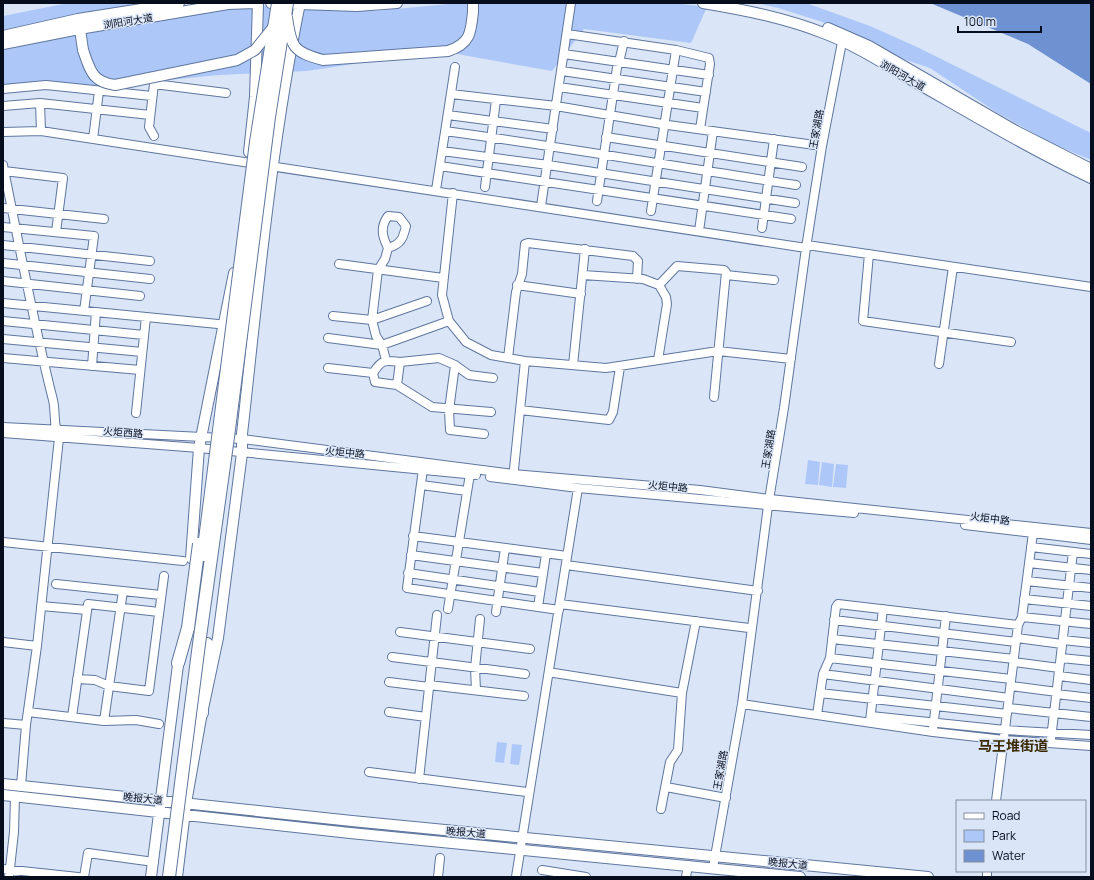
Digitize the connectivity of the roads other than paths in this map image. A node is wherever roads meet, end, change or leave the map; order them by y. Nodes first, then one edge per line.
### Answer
1 (179, 3) edge
2 (254, 3) edge
3 (258, 3) edge
4 (271, 3) edge
5 (278, 3) edge
6 (300, 3) edge
7 (397, 3) edge
8 (571, 3) edge
9 (703, 3) edge
10 (738, 3) edge
11 (286, 8) edge
12 (473, 8) edge
13 (80, 24) junction
14 (275, 25) junction
15 (567, 34) junction
16 (3, 36) edge
17 (843, 38) junction
18 (624, 41) junction
19 (3, 44) edge
20 (676, 50) junction
21 (564, 54) junction
22 (618, 61) junction
23 (455, 67) dead end
24 (673, 69) junction
25 (562, 71) junction
26 (709, 75) junction
27 (615, 78) junction
28 (670, 86) junction
29 (559, 87) junction
30 (3, 89) edge
31 (99, 91) junction
32 (706, 92) junction
33 (226, 93) dead end
34 (451, 94) junction
35 (612, 95) junction
36 (152, 96) junction
37 (496, 100) junction
38 (40, 103) junction
39 (667, 103) junction
40 (3, 106) edge
41 (556, 106) junction
42 (704, 108) junction
43 (97, 109) junction
44 (609, 114) junction
45 (150, 115) junction
46 (448, 115) junction
47 (493, 121) junction
48 (664, 124) junction
49 (553, 129) junction
50 (700, 129) junction
51 (41, 131) junction
52 (445, 131) junction
53 (713, 131) junction
54 (3, 132) edge
55 (154, 136) dead end
56 (490, 137) junction
57 (606, 137) junction
58 (93, 139) junction
59 (774, 139) junction
60 (550, 146) junction
61 (660, 146) junction
62 (822, 146) junction
63 (442, 151) junction
64 (710, 154) junction
65 (603, 155) junction
66 (488, 157) junction
67 (248, 161) junction
68 (771, 162) junction
69 (658, 164) junction
70 (273, 165) junction
71 (548, 165) junction
72 (440, 166) junction
73 (802, 167) dead end
74 (4, 168) edge
75 (1091, 168) edge
76 (707, 172) junction
77 (486, 173) junction
78 (601, 174) junction
79 (1091, 178) edge
80 (769, 181) junction
81 (545, 182) junction
82 (655, 182) junction
83 (796, 185) dead end
84 (485, 187) dead end
85 (436, 190) junction
86 (598, 190) junction
87 (705, 190) junction
88 (453, 193) junction
89 (653, 199) junction
90 (766, 199) junction
91 (597, 201) dead end
92 (795, 203) dead end
93 (542, 206) junction
94 (702, 207) junction
95 (7, 208) edge
96 (651, 211) dead end
97 (58, 213) junction
98 (764, 215) junction
99 (104, 219) dead end
100 (791, 219) dead end
101 (3, 226) edge
102 (16, 228) junction
103 (762, 228) dead end
104 (699, 231) junction
105 (56, 232) junction
106 (3, 245) edge
107 (806, 246) junction
108 (20, 247) junction
109 (388, 248) dead end
110 (585, 249) junction
111 (91, 254) junction
112 (869, 254) junction
113 (150, 261) dead end
114 (3, 263) edge
115 (339, 264) dead end
116 (23, 265) junction
117 (954, 266) junction
118 (378, 270) junction
119 (89, 272) junction
120 (583, 275) junction
121 (726, 275) junction
122 (443, 278) junction
123 (150, 279) dead end
124 (637, 279) junction
125 (774, 280) dead end
126 (3, 281) edge
127 (27, 283) junction
128 (660, 285) junction
129 (517, 286) junction
130 (1091, 287) edge
131 (86, 289) junction
132 (581, 294) junction
133 (140, 296) dead end
134 (427, 302) dead end
135 (3, 303) edge
136 (31, 306) junction
137 (84, 311) junction
138 (96, 312) junction
139 (333, 316) dead end
140 (146, 317) junction
141 (372, 320) junction
142 (449, 321) junction
143 (3, 322) edge
144 (218, 324) dead end
145 (35, 325) junction
146 (95, 330) junction
147 (944, 332) junction
148 (144, 335) junction
149 (328, 338) dead end
150 (3, 339) edge
151 (1011, 342) dead end
152 (39, 343) junction
153 (382, 345) junction
154 (93, 348) junction
155 (718, 351) junction
156 (142, 352) junction
157 (3, 358) edge
158 (508, 358) junction
159 (790, 359) junction
160 (386, 360) junction
161 (658, 360) junction
162 (43, 361) junction
163 (525, 361) junction
164 (400, 362) junction
165 (939, 364) dead end
166 (455, 365) junction
167 (573, 365) junction
168 (92, 366) junction
169 (620, 367) junction
170 (328, 368) dead end
171 (140, 370) junction
172 (373, 372) junction
173 (493, 378) dead end
174 (397, 384) junction
175 (714, 397) dead end
176 (449, 410) junction
177 (520, 410) junction
178 (491, 412) dead end
179 (136, 413) dead end
180 (3, 427) edge
181 (3, 433) edge
182 (57, 434) junction
183 (484, 434) dead end
184 (223, 438) junction
185 (242, 439) junction
186 (200, 443) junction
187 (242, 453) junction
188 (423, 469) junction
189 (470, 474) junction
190 (513, 477) junction
191 (421, 485) junction
192 (578, 488) junction
193 (467, 491) junction
194 (769, 502) junction
195 (1033, 533) junction
196 (1091, 533) edge
197 (414, 536) junction
198 (1091, 540) edge
199 (3, 542) edge
200 (458, 542) junction
201 (48, 547) junction
202 (1031, 547) junction
203 (505, 548) junction
204 (1073, 552) junction
205 (546, 554) junction
206 (1091, 554) edge
207 (411, 555) junction
208 (455, 561) junction
209 (566, 561) junction
210 (183, 562) dead end
211 (1029, 563) junction
212 (502, 568) junction
213 (1071, 568) junction
214 (1091, 570) edge
215 (408, 573) junction
216 (543, 573) junction
217 (164, 576) dead end
218 (452, 579) junction
219 (1027, 581) junction
220 (56, 584) dead end
221 (500, 586) junction
222 (1069, 586) junction
223 (1091, 588) edge
224 (122, 591) junction
225 (758, 591) junction
226 (540, 592) junction
227 (161, 595) junction
228 (450, 595) junction
229 (1024, 599) junction
230 (497, 602) junction
231 (1067, 604) junction
232 (41, 606) junction
233 (1091, 606) edge
234 (538, 607) junction
235 (559, 607) junction
236 (120, 608) junction
237 (883, 608) junction
238 (448, 609) dead end
239 (87, 610) junction
240 (159, 612) junction
241 (496, 612) dead end
242 (437, 615) dead end
243 (946, 616) junction
244 (1022, 617) junction
245 (480, 620) dead end
246 (834, 620) junction
247 (696, 621) junction
248 (1065, 621) junction
249 (1091, 624) edge
250 (1018, 625) junction
251 (881, 626) junction
252 (749, 628) dead end
253 (400, 632) dead end
254 (944, 634) junction
255 (435, 637) junction
256 (832, 639) junction
257 (1016, 640) junction
258 (3, 642) edge
259 (478, 642) junction
260 (1062, 642) junction
261 (1091, 643) edge
262 (879, 644) junction
263 (37, 646) junction
264 (530, 649) dead end
265 (942, 652) junction
266 (392, 657) dead end
267 (830, 658) junction
268 (1061, 658) junction
269 (1014, 661) junction
270 (1091, 661) edge
271 (432, 662) junction
272 (178, 663) junction
273 (877, 664) junction
274 (475, 668) junction
275 (940, 671) junction
276 (1059, 672) junction
277 (554, 673) dead end
278 (525, 674) dead end
279 (823, 674) junction
280 (77, 680) junction
281 (1091, 680) edge
282 (875, 681) junction
283 (390, 682) dead end
284 (1011, 683) junction
285 (109, 686) junction
286 (429, 686) junction
287 (938, 689) junction
288 (476, 690) junction
289 (820, 693) junction
290 (1057, 693) junction
291 (682, 694) junction
292 (524, 696) dead end
293 (1009, 698) junction
294 (1091, 698) edge
295 (873, 699) junction
296 (742, 704) junction
297 (936, 707) junction
298 (1007, 711) junction
299 (28, 712) junction
300 (389, 712) dead end
301 (202, 713) junction
302 (1054, 713) junction
303 (817, 715) junction
304 (72, 717) junction
305 (426, 717) junction
306 (1091, 717) edge
307 (871, 720) junction
308 (104, 721) junction
309 (3, 723) edge
310 (158, 724) dead end
311 (26, 725) junction
312 (933, 728) junction
313 (1005, 730) junction
314 (1052, 734) junction
315 (1091, 736) edge
316 (1004, 740) junction
317 (1051, 744) junction
318 (1091, 746) edge
319 (369, 772) dead end
320 (419, 779) junction
321 (3, 784) edge
322 (21, 786) junction
323 (666, 787) junction
324 (527, 792) dead end
325 (3, 795) edge
326 (15, 796) junction
327 (726, 798) junction
328 (162, 800) junction
329 (996, 800) edge
330 (186, 803) junction
331 (661, 810) dead end
332 (160, 811) junction
333 (184, 814) junction
334 (521, 837) junction
335 (520, 849) junction
336 (715, 856) junction
337 (440, 858) dead end
338 (154, 862) junction
339 (688, 865) junction
340 (713, 868) junction
341 (542, 870) dead end
342 (7, 872) edge
343 (78, 877) edge
344 (84, 877) edge
345 (151, 877) edge
346 (162, 877) edge
347 (169, 877) edge
348 (177, 877) edge
349 (438, 877) edge
350 (516, 877) edge
351 (586, 877) edge
352 (686, 877) edge
353 (800, 877) edge
354 (928, 877) edge

1 - 13 main road, 浏阳河大道
2 - 13 main road, 浏阳河大道
3 - 67 main road
4 - 6 main road
5 - 14 highway, bridge
6 - 7 main road
6 - 70 main road
8 - 15 street
9 - 17 main road, 浏阳河大道
10 - 17 main road, 浏阳河大道
11 - 12 main road, bridge
11 - 184 highway, bridge
13 - 14 main road, bridge
13 - 16 main road, 浏阳河大道
13 - 19 main road, 浏阳河大道
14 - 184 highway, bridge
15 - 18 street
15 - 21 street
17 - 62 street, 王家湖路
17 - 75 main road, 浏阳河大道
17 - 79 main road, 浏阳河大道
18 - 20 street
18 - 22 street
20 - 24 street
20 - 26 street
21 - 22 street
21 - 25 street
22 - 24 street
22 - 27 street
23 - 34 street
24 - 26 street
24 - 28 street
25 - 27 street
25 - 29 street
26 - 32 street
27 - 28 street
27 - 35 street
28 - 32 street
28 - 39 street
29 - 35 street
29 - 41 street
30 - 31 street
31 - 36 street
31 - 43 street
32 - 42 street
33 - 36 street
34 - 37 street
34 - 46 street
35 - 39 street
35 - 44 street
36 - 45 street
37 - 41 street
37 - 47 street
38 - 40 street
38 - 43 street
38 - 51 street
39 - 42 street
39 - 48 street
41 - 44 street
41 - 49 street
42 - 50 street
43 - 45 street
43 - 58 street
44 - 48 street
44 - 57 street
45 - 55 street
46 - 47 street
46 - 52 street
47 - 49 street
47 - 56 street
48 - 50 street
48 - 61 street
49 - 60 street
50 - 53 street
51 - 54 street
51 - 58 street
52 - 56 street
52 - 63 street
53 - 59 street
53 - 64 street
56 - 60 street
56 - 66 street
57 - 61 street
57 - 65 street
58 - 67 street
59 - 62 street
59 - 68 street
60 - 65 street
60 - 71 street
61 - 64 street
61 - 69 street
62 - 107 street, 王家湖路
63 - 66 street
63 - 72 street
64 - 68 street
64 - 76 street
65 - 69 street
65 - 78 street
66 - 71 street
66 - 77 street
67 - 70 street
67 - 186 main road
68 - 73 street
68 - 80 street
69 - 76 street
69 - 82 street
70 - 85 street
70 - 185 main road
71 - 78 street
71 - 81 street
72 - 77 street
72 - 85 street
74 - 95 street
74 - 97 street
76 - 80 street
76 - 87 street
77 - 81 street
77 - 84 street
78 - 82 street
78 - 86 street
80 - 83 street
80 - 90 street
81 - 86 street
81 - 93 street
82 - 87 street
82 - 89 street
85 - 88 street
86 - 89 street
86 - 91 street
87 - 90 street
87 - 94 street
88 - 93 street
88 - 122 street
89 - 94 street
89 - 96 street
90 - 92 street
90 - 98 street
93 - 104 street
94 - 98 street
94 - 104 street
95 - 97 street
95 - 102 street
97 - 99 street
97 - 105 street
98 - 100 street
98 - 103 street
101 - 102 street
102 - 105 street
102 - 108 street
104 - 107 street
105 - 111 street
106 - 108 street
107 - 112 street
107 - 159 street, 王家湖路
108 - 111 street
108 - 116 street
109 - 118 street
110 - 120 street
110 - 124 street
110 - 129 street
111 - 113 street
111 - 119 street
112 - 117 street
112 - 147 street
114 - 116 street
115 - 118 street
116 - 119 street
116 - 127 street
117 - 130 street
117 - 147 street
118 - 122 street
118 - 141 street
119 - 123 street
119 - 131 street
120 - 124 street
120 - 132 street
121 - 125 street
121 - 128 street
121 - 155 street
122 - 142 street
124 - 128 street
126 - 127 street
127 - 131 street
127 - 136 street
128 - 161 street
129 - 132 street
129 - 158 street
131 - 133 street
131 - 137 street
132 - 167 street
134 - 141 street
135 - 136 street
136 - 137 street
136 - 145 street
137 - 138 street
138 - 140 street
138 - 146 street
139 - 141 street
140 - 144 street
140 - 148 street
141 - 153 street
142 - 153 street
142 - 158 street
143 - 145 street
145 - 146 street
145 - 152 street
146 - 148 street
146 - 154 street
147 - 151 street
147 - 165 street
148 - 156 street
149 - 153 street
150 - 152 street
152 - 154 street
152 - 162 street
153 - 160 street
154 - 156 street
154 - 168 street
155 - 159 street
155 - 161 street
155 - 175 street
156 - 171 street
157 - 162 street
158 - 163 street
159 - 194 street, 王家湖路
160 - 164 street
160 - 172 street
161 - 169 street
162 - 168 street
162 - 182 street
163 - 167 street
163 - 177 street
164 - 166 street
164 - 174 street
166 - 173 street
166 - 176 street
167 - 169 street
168 - 171 street
169 - 177 street
170 - 172 street
171 - 179 street
172 - 174 street
174 - 176 street
176 - 178 street
176 - 183 street
177 - 190 street
180 - 182 street, 火炬西路
181 - 182 street, 火炬西路
182 - 186 street, 火炬西路
182 - 201 street
184 - 272 highway, bridge
184 - 301 highway, bridge
184 - 346 highway, bridge
184 - 347 highway, bridge
185 - 186 street, 火炬西路
185 - 187 main road
185 - 190 street, 火炬西路
186 - 187 street, 火炬西路
186 - 272 main road
187 - 188 street, 火炬中路
187 - 301 main road
188 - 189 street, 火炬中路
188 - 191 street
189 - 190 street, 火炬中路
189 - 193 street
190 - 192 street, 火炬中路
190 - 194 street
191 - 193 street
191 - 197 street
192 - 194 street, 火炬中路
192 - 209 street
193 - 200 street
194 - 195 street, 火炬中路
194 - 196 street
194 - 225 street, 王家湖路
195 - 198 street, 火炬中路
195 - 202 street
197 - 200 street
197 - 207 street
199 - 201 street
200 - 203 street
200 - 208 street
201 - 210 street
201 - 232 street
202 - 204 street
202 - 211 street
203 - 205 street
203 - 212 street
204 - 206 street
204 - 213 street
205 - 209 street
205 - 216 street
207 - 208 street
207 - 215 street
208 - 212 street
208 - 218 street
209 - 225 street
209 - 235 street
211 - 213 street
211 - 219 street
212 - 216 street
212 - 221 street
213 - 214 street
213 - 222 street
215 - 218 street
215 - 228 street
216 - 226 street
217 - 227 street
218 - 221 street
218 - 228 street
219 - 222 street
219 - 229 street
220 - 224 street
221 - 226 street
221 - 230 street
222 - 223 street
222 - 231 street
224 - 227 street
224 - 236 street
225 - 296 street, 王家湖路
226 - 234 street
227 - 240 street
228 - 230 street
228 - 238 street
229 - 231 street
229 - 244 street
230 - 234 street
230 - 241 street
231 - 233 street
231 - 248 street
232 - 239 street
232 - 263 street
234 - 235 street
235 - 247 street
235 - 334 street
236 - 239 street
236 - 240 street
236 - 285 street
237 - 243 street
237 - 246 street
237 - 251 street
239 - 280 street
240 - 285 street
242 - 255 street
243 - 250 street
243 - 254 street
244 - 248 street
244 - 250 street
245 - 259 street
246 - 251 street
246 - 256 street
247 - 252 street
247 - 291 street
248 - 249 street
248 - 260 street
250 - 257 street
251 - 254 street
251 - 262 street
253 - 255 street
254 - 257 street
254 - 265 street
255 - 259 street
255 - 271 street
256 - 262 street
256 - 267 street
257 - 260 street
257 - 269 street
258 - 263 street
259 - 264 street
259 - 274 street
260 - 261 street
260 - 268 street
262 - 265 street
262 - 273 street
263 - 299 street
265 - 269 street
265 - 275 street
266 - 271 street
267 - 273 street
267 - 279 street
268 - 270 street
268 - 276 street
269 - 276 street
269 - 284 street
271 - 274 street
271 - 286 street
272 - 328 main road
273 - 275 street
273 - 282 street
274 - 278 street
274 - 288 street
275 - 284 street
275 - 287 street
276 - 281 street
276 - 290 street
277 - 291 street
279 - 282 street
279 - 289 street
280 - 285 street
280 - 304 street
282 - 287 street
282 - 295 street
283 - 286 street
284 - 290 street
284 - 293 street
285 - 308 street
286 - 288 street
286 - 305 street
287 - 293 street
287 - 297 street
288 - 292 street
289 - 295 street
289 - 303 street
290 - 294 street
290 - 302 street
291 - 323 street
293 - 298 street
295 - 297 street
295 - 307 street
296 - 303 street
296 - 327 street, 王家湖路
297 - 298 street
297 - 312 street
298 - 302 street
298 - 313 street
299 - 304 street
299 - 311 street
300 - 305 street
301 - 330 main road
302 - 306 street
302 - 314 street
303 - 307 street
304 - 308 street
305 - 320 street
307 - 312 street
308 - 310 street
309 - 311 street
311 - 322 street
312 - 313 street
312 - 316 street
313 - 314 street
313 - 316 street
314 - 315 street
314 - 317 street
316 - 317 street
316 - 329 street
317 - 318 street
319 - 320 street
320 - 324 street
321 - 322 main road, 晚报大道
322 - 328 main road, 晚报大道
323 - 327 street
323 - 331 street
325 - 326 main road, 晚报大道
326 - 332 main road, 晚报大道
326 - 342 street
327 - 336 street, 王家湖路
328 - 330 main road, 晚报大道
328 - 332 main road
330 - 333 main road
330 - 334 main road, 晚报大道
332 - 333 main road, 晚报大道
332 - 338 main road
333 - 335 main road, 晚报大道
333 - 348 main road
334 - 335 street
334 - 336 main road, 晚报大道
335 - 339 main road, 晚报大道
335 - 350 street
336 - 340 street, 王家湖路
336 - 354 main road, 晚报大道
337 - 349 street
338 - 344 street
338 - 345 main road
339 - 340 main road, 晚报大道
339 - 352 street
340 - 353 main road, 晚报大道
341 - 351 street
342 - 343 street

